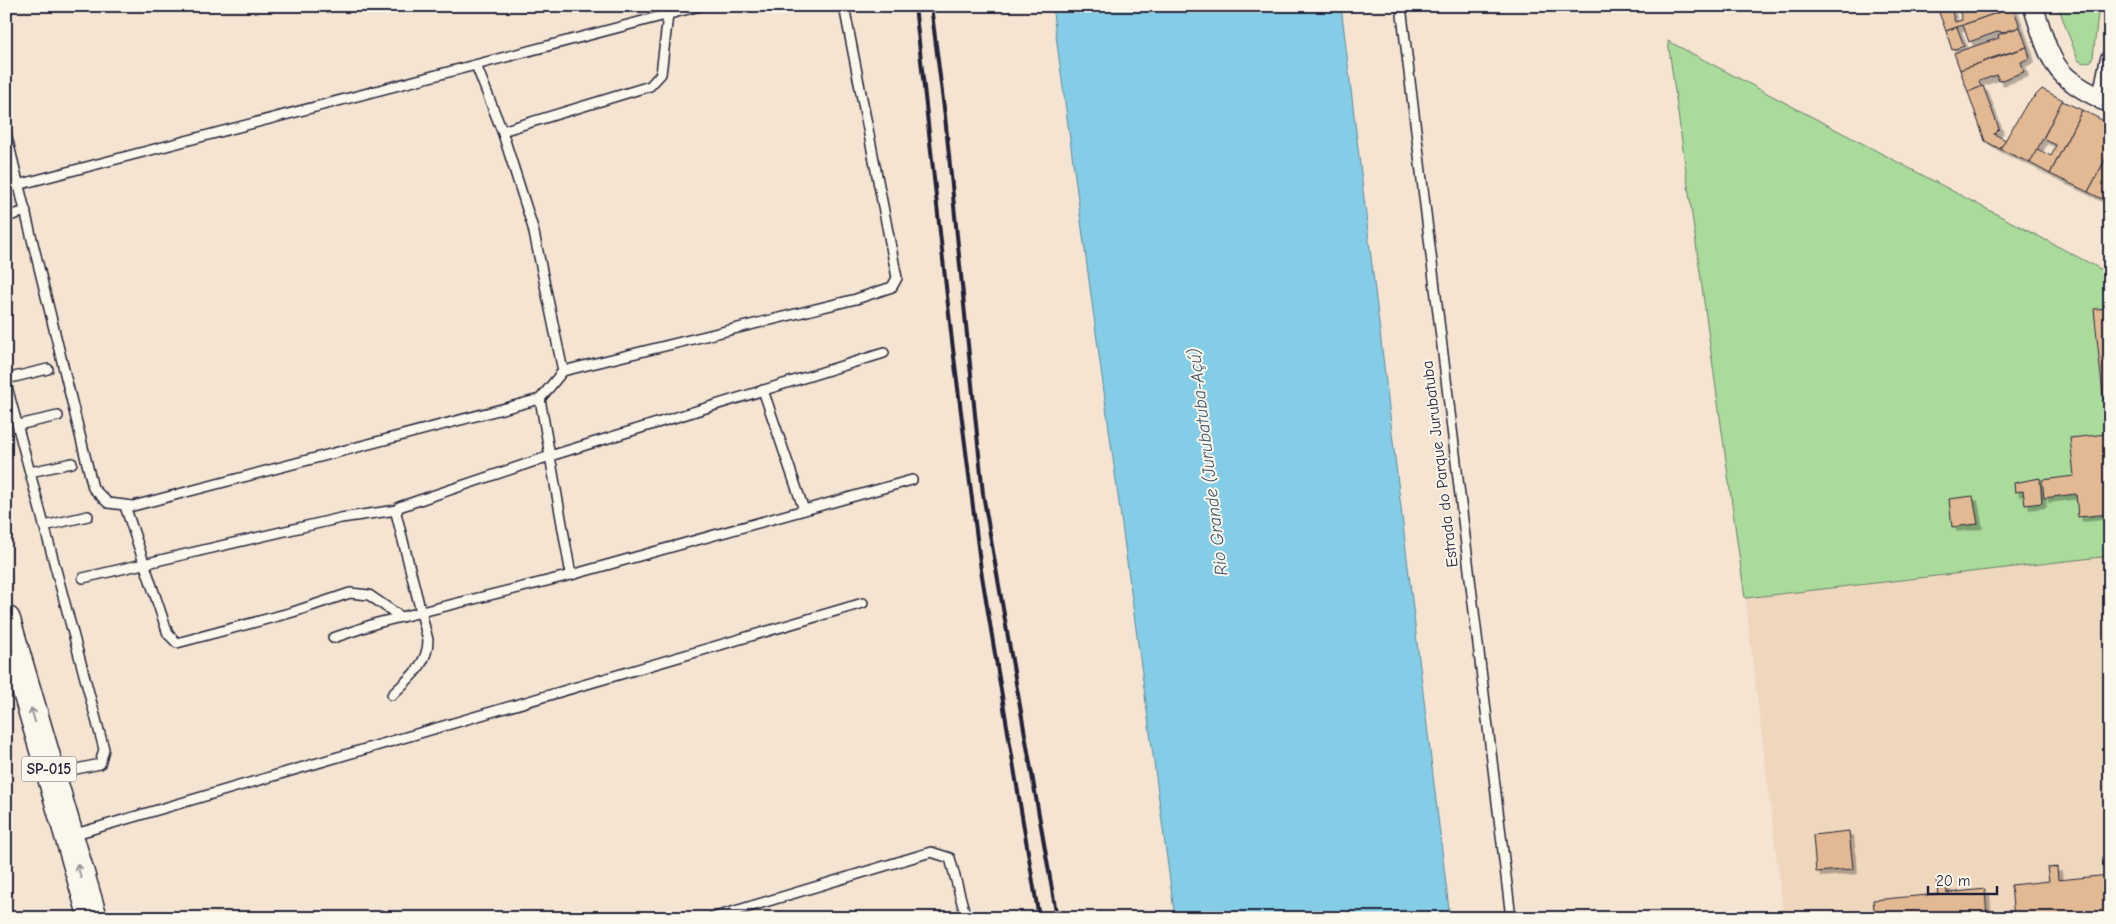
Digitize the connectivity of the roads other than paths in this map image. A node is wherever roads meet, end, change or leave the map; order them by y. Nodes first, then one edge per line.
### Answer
1 (700, 6) edge
2 (844, 6) edge
3 (1401, 6) edge
4 (2034, 6) edge
5 (668, 15) junction
6 (2110, 60) edge
7 (476, 65) junction
8 (2106, 102) edge
9 (502, 131) junction
10 (6, 133) edge
11 (19, 185) junction
12 (6, 188) edge
13 (26, 211) junction
14 (6, 217) edge
15 (884, 353) dead end
16 (48, 369) dead end
17 (563, 371) junction
18 (6, 381) edge
19 (763, 390) junction
20 (540, 398) junction
21 (58, 416) dead end
22 (18, 425) junction
23 (550, 456) junction
24 (72, 463) dead end
25 (30, 472) junction
26 (912, 480) dead end
27 (125, 506) junction
28 (397, 510) junction
29 (804, 510) junction
30 (88, 516) dead end
31 (44, 526) junction
32 (144, 562) junction
33 (571, 575) junction
34 (83, 578) dead end
35 (863, 603) dead end
36 (422, 612) junction
37 (401, 617) junction
38 (6, 620) edge
39 (333, 638) dead end
40 (13, 659) edge
41 (392, 695) dead end
42 (51, 775) junction
43 (69, 836) junction
44 (93, 918) edge
45 (712, 918) edge
46 (966, 918) edge
47 (1511, 918) edge

1 - 5 lane
2 - 17 lane
3 - 47 lane, Estrada do Parque Jurubatuba
4 - 8 street
5 - 7 lane
5 - 9 lane
6 - 8 street
7 - 9 lane
7 - 11 lane
9 - 17 lane
10 - 11 lane
11 - 12 lane
11 - 13 lane
13 - 14 lane
13 - 27 lane
15 - 19 lane
16 - 18 lane
17 - 20 lane
18 - 22 lane
19 - 23 lane
19 - 29 lane
20 - 23 lane
20 - 27 lane
21 - 22 lane
22 - 25 lane
23 - 28 lane
23 - 33 lane
24 - 25 lane
25 - 31 lane
26 - 29 lane
27 - 32 lane
28 - 32 lane
28 - 36 lane
29 - 33 lane
30 - 31 lane
31 - 42 lane
32 - 34 lane
32 - 37 lane
33 - 36 lane
35 - 43 lane
36 - 37 lane
36 - 41 lane
37 - 39 lane
38 - 40 highway, SP-015
42 -> 40 highway, SP-015
42 - 43 highway, SP-015
44 -> 43 highway, SP-015
45 - 46 lane

